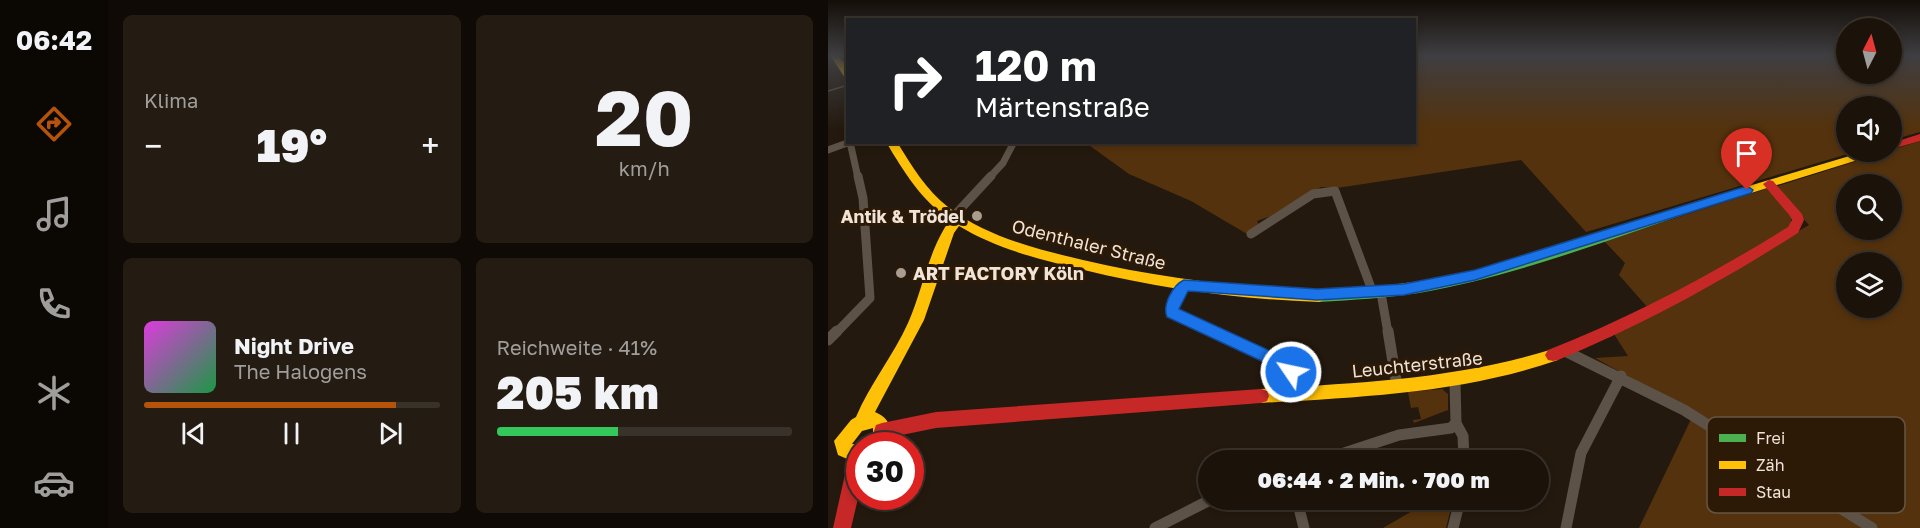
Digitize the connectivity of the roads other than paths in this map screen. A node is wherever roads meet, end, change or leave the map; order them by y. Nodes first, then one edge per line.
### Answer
1 (1920, 137) edge
2 (846, 143) edge
3 (1902, 143) edge
4 (850, 144) edge
5 (892, 144) edge
6 (1013, 144) edge
7 (828, 150) edge
8 (1840, 162) edge
9 (1769, 184) junction
10 (955, 218) junction
11 (1251, 234) dead end
12 (1184, 286) junction
13 (1377, 293) junction
14 (828, 340) edge
15 (1563, 350) junction
16 (1621, 376) junction
17 (1455, 381) junction
18 (1397, 386) junction
19 (1292, 394) junction
20 (863, 422) junction
21 (1456, 423) junction
22 (1707, 424) edge
23 (882, 431) joint
24 (843, 441) junction
25 (828, 445) edge
26 (1354, 450) edge
27 (1464, 450) edge
28 (846, 451) edge
29 (1198, 506) edge
30 (846, 510) edge
31 (1300, 510) edge
32 (1458, 510) edge
33 (1849, 513) edge
34 (842, 528) edge
35 (1155, 528) edge
36 (1304, 528) edge
37 (1453, 528) edge
38 (1566, 528) edge
39 (1872, 528) edge

1 - 3 main road
2 - 7 street
4 - 14 street
5 - 10 main road, Odenthaler Straße
6 - 10 street
8 - 9 main road, Odenthaler Straße
9 - 13 main road, Odenthaler Straße
9 - 15 main road, Leuchterstraße
10 - 12 main road, Odenthaler Straße
10 - 20 main road
11 - 13 street
12 - 13 main road, Odenthaler Straße
12 - 19 street
13 - 18 street
15 - 16 street
15 - 17 main road, Leuchterstraße
16 - 22 street
16 - 38 street
17 - 18 main road, Leuchterstraße
17 - 21 street
18 - 19 main road, Leuchterstraße
19 - 23 main road, Leuchterstraße
20 - 23 main road
20 - 24 main road
21 - 26 street
21 - 27 street
24 - 25 main road
24 - 28 main road
29 - 35 street
30 - 34 main road
31 - 36 street
32 - 37 street
33 - 39 street

